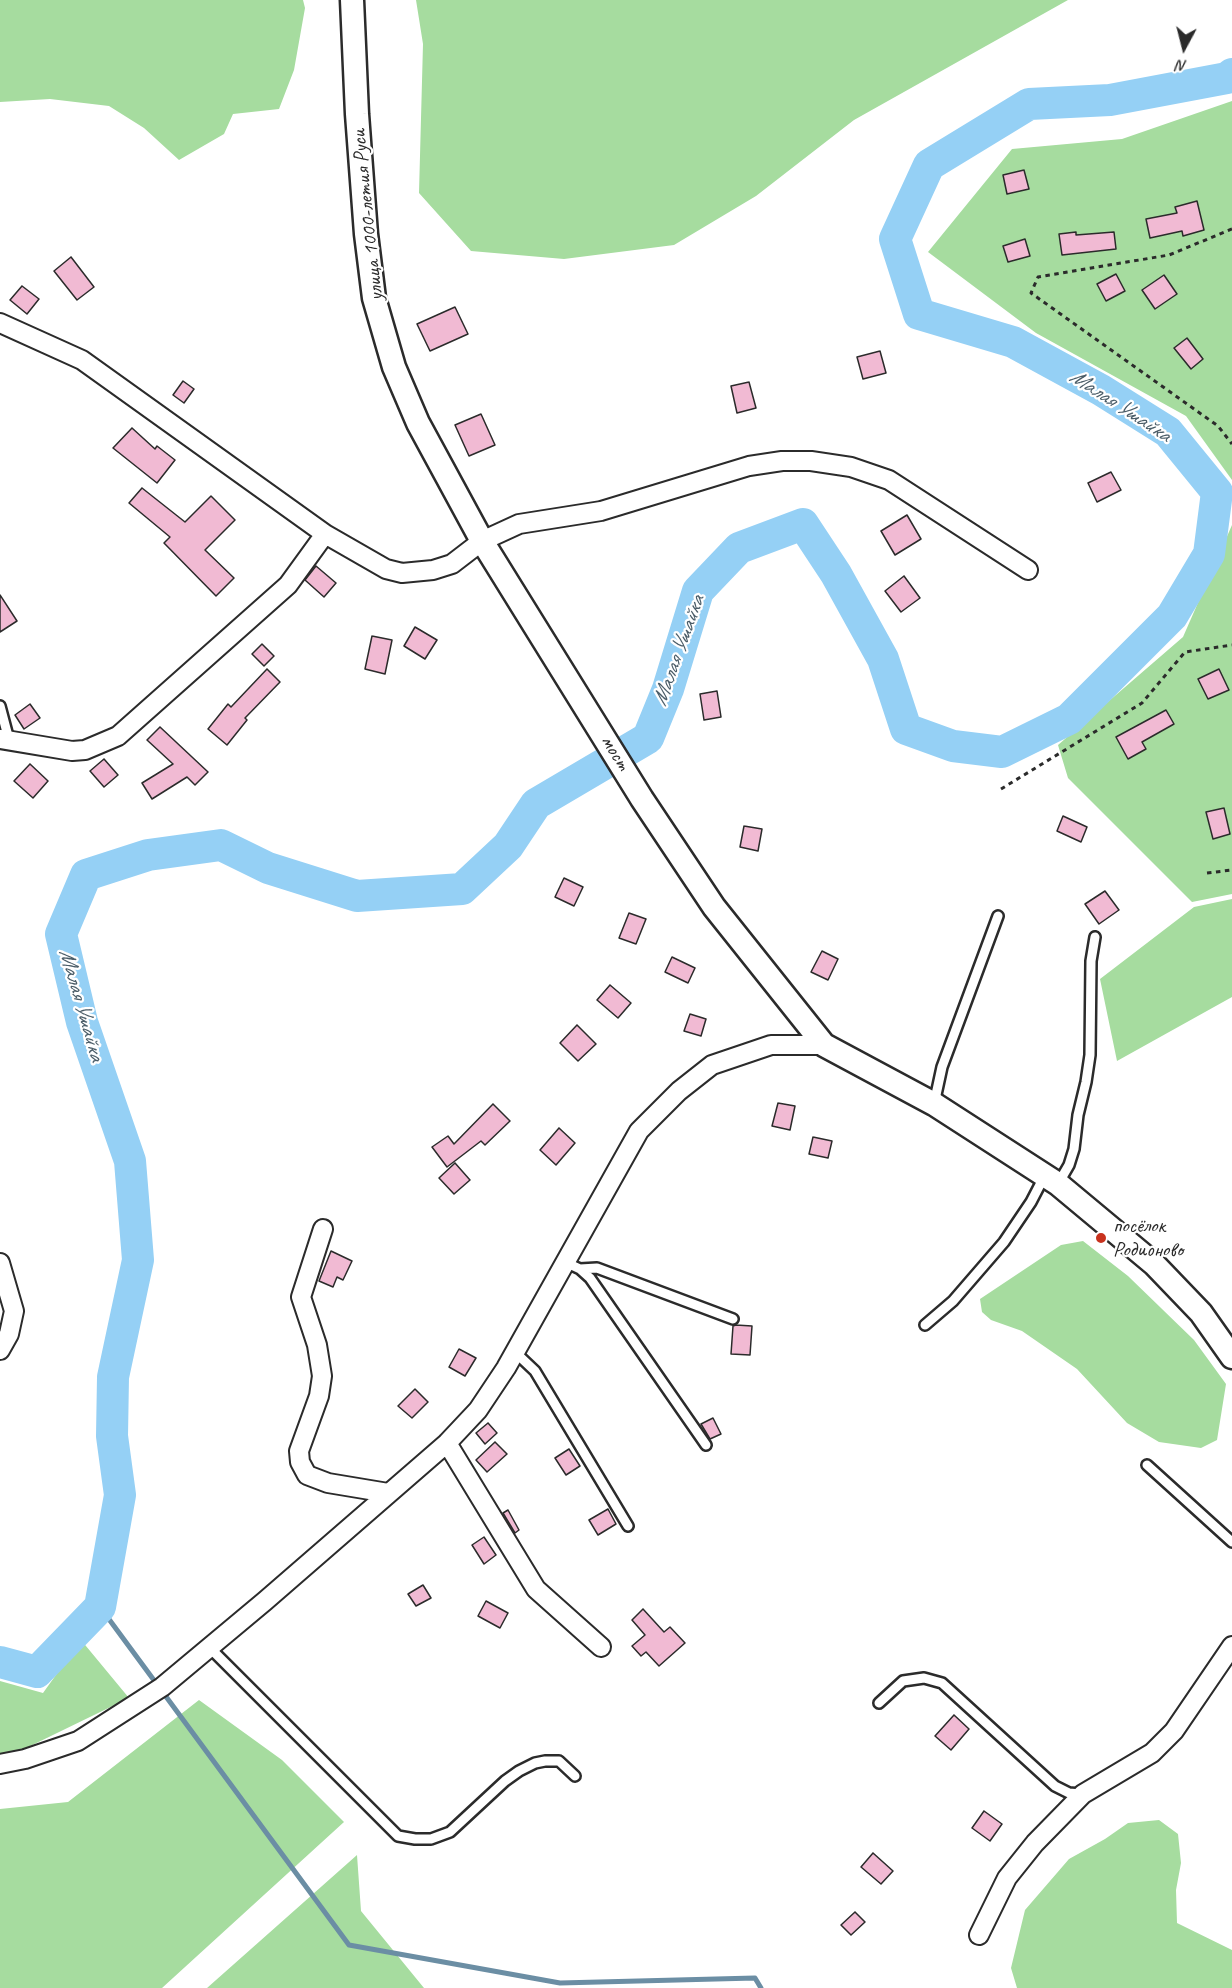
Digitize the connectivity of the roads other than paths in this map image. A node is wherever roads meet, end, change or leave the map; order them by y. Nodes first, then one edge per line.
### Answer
1 (352, 0) edge
2 (0, 323) edge
3 (325, 534) junction
4 (482, 541) junction
5 (1028, 570) dead end
6 (0, 706) edge
7 (5, 739) edge
8 (998, 916) dead end
9 (1095, 937) dead end
10 (824, 1045) junction
11 (934, 1104) junction
12 (1051, 1180) junction
13 (323, 1228) dead end
14 (0, 1263) edge
15 (573, 1266) junction
16 (733, 1318) dead end
17 (925, 1325) dead end
18 (0, 1350) edge
19 (1231, 1351) edge
20 (516, 1353) junction
21 (447, 1443) junction
22 (706, 1446) dead end
23 (1147, 1465) dead end
24 (388, 1493) junction
25 (628, 1526) dead end
26 (1232, 1542) edge
27 (1232, 1646) edge
28 (601, 1647) dead end
29 (210, 1648) junction
30 (879, 1703) dead end
31 (0, 1764) edge
32 (575, 1776) dead end
33 (1083, 1794) junction
34 (979, 1935) dead end

1 - 4 street, улица 1000-летия Руси
2 - 3 street
3 - 4 street
3 - 7 street
4 - 5 street
4 - 10 street, мост
6 - 7 lane
8 - 11 lane
9 - 12 lane
10 - 11 street
10 - 15 street
11 - 12 street
12 - 17 lane
12 - 19 street
13 - 24 street
14 - 18 street
15 - 16 lane
15 - 20 street
15 - 22 lane
20 - 21 street
20 - 25 lane
21 - 24 street
21 - 28 street
23 - 26 lane
24 - 29 street
27 - 33 street
29 - 31 street
29 - 32 lane
30 - 33 lane
33 - 34 street

